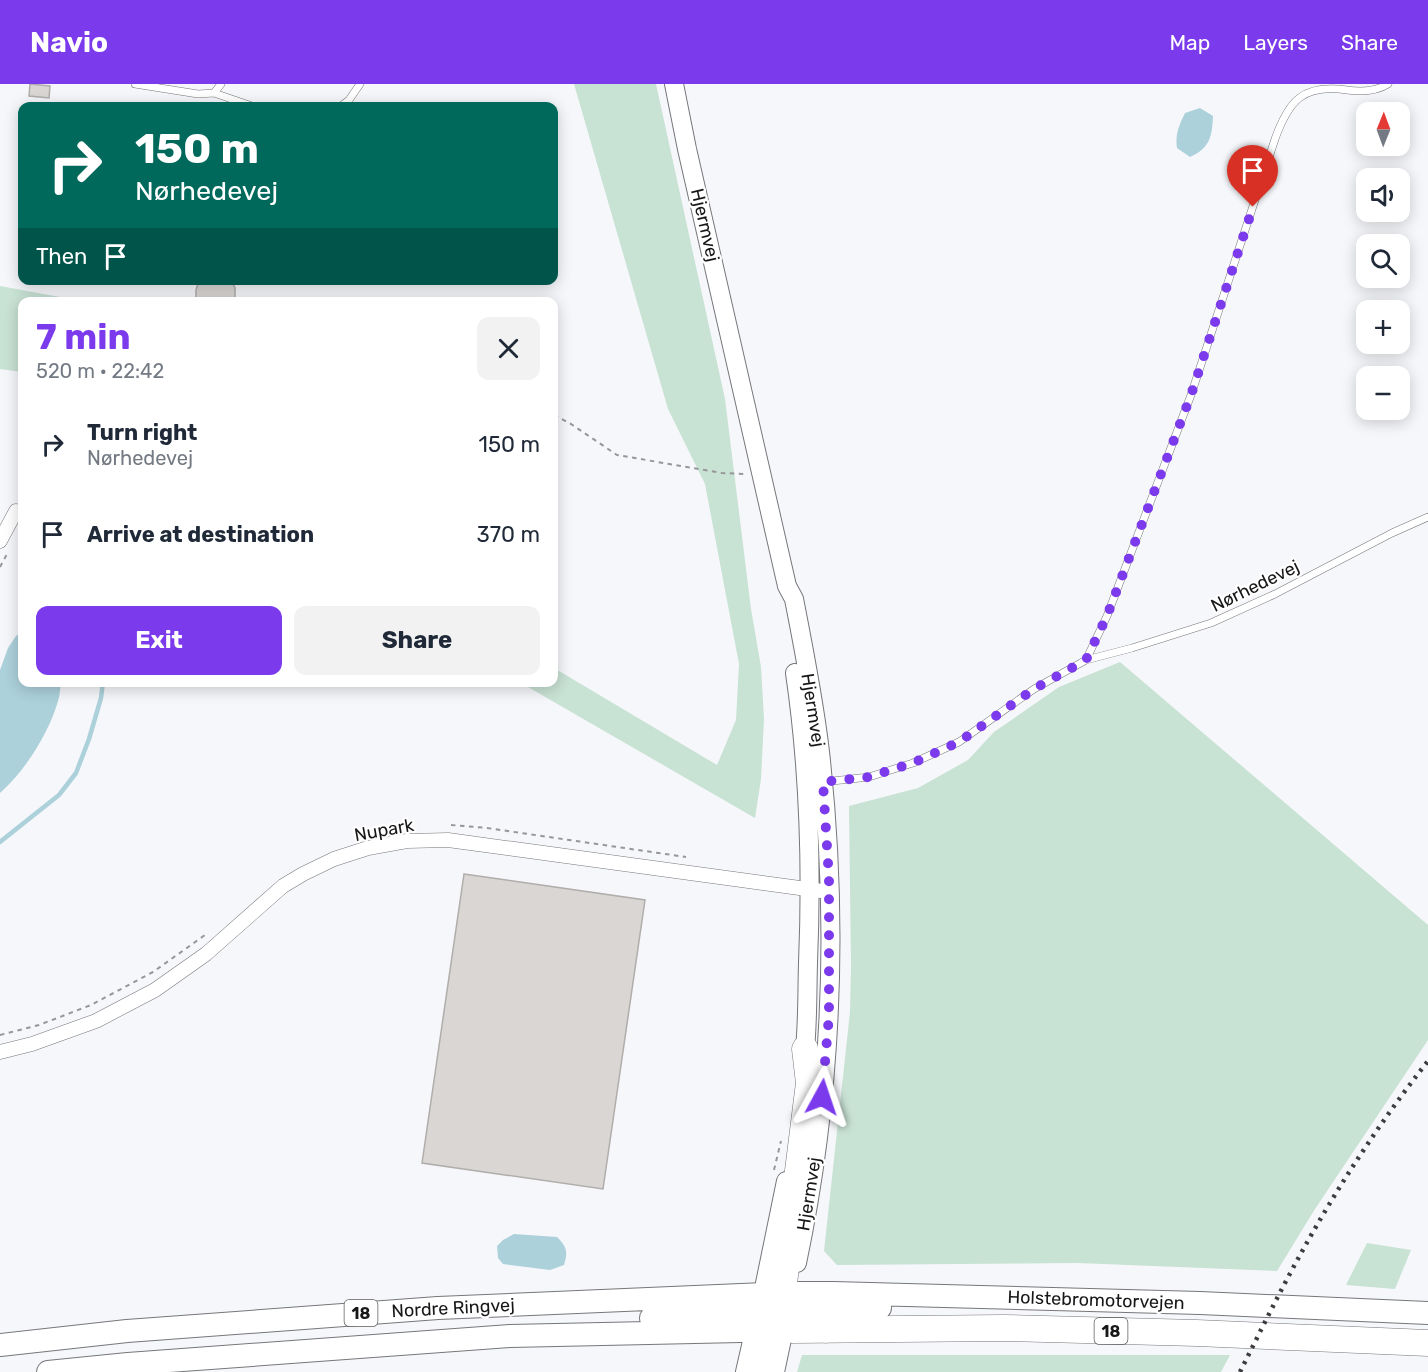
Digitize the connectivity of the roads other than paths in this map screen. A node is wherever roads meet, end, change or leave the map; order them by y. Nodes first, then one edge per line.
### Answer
1 (135, 84) edge
2 (221, 84) edge
3 (360, 84) edge
4 (674, 84) edge
5 (1388, 84) edge
6 (214, 93) junction
7 (240, 102) edge
8 (346, 102) edge
9 (16, 511) dead end
10 (1428, 517) edge
11 (0, 541) edge
12 (1086, 660) junction
13 (815, 782) junction
14 (810, 889) junction
15 (829, 892) junction
16 (805, 1049) joint
17 (0, 1052) edge
18 (778, 1313) junction
19 (1428, 1313) edge
20 (1428, 1343) edge
21 (0, 1345) edge
22 (48, 1372) edge
23 (745, 1372) edge
24 (758, 1372) edge
25 (775, 1372) edge

1 - 6 lane
2 - 6 lane
3 - 8 lane
4 - 13 street, Hjermvej
5 - 12 lane
6 - 7 lane
9 - 11 street
10 - 12 lane, Nørhedevej
12 - 13 lane, Nørhedevej
13 - 14 street, Hjermvej
13 - 15 street, Hjermvej
14 - 15 street, Nupark
14 - 16 street, Hjermvej
14 - 17 street, Nupark
15 - 18 street, Hjermvej
16 - 18 highway
18 - 19 main road, Holstebromotorvejen / 18
18 - 20 highway, Holstebromotorvejen / 18
18 - 21 main road, Nordre Ringvej / 18
18 - 22 main road, Nordre Ringvej / 18
18 - 23 street, Hjermvej
18 - 24 main road
18 - 25 street, Hjermvej

